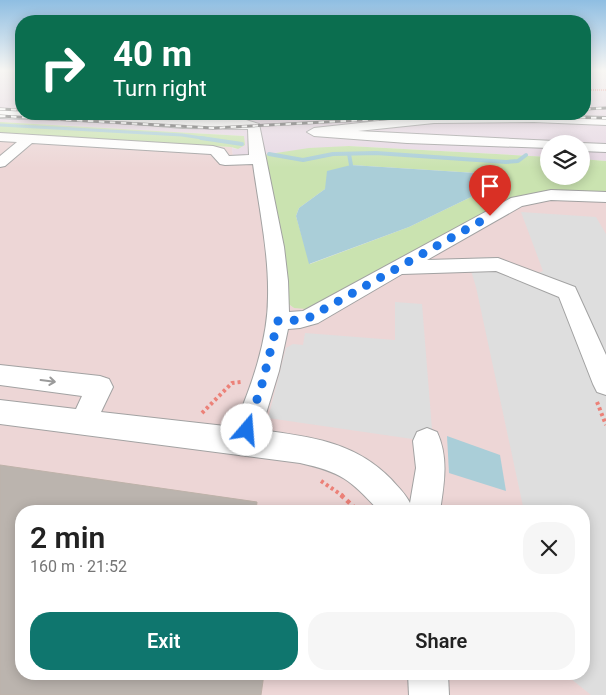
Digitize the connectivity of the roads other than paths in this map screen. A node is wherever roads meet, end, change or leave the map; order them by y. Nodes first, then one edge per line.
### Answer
1 (0, 114) edge
2 (15, 115) edge
3 (134, 120) edge
4 (425, 120) edge
5 (582, 120) edge
6 (606, 121) edge
7 (0, 138) edge
8 (29, 139) junction
9 (540, 144) edge
10 (590, 147) edge
11 (606, 148) edge
12 (256, 157) junction
13 (0, 163) edge
14 (606, 198) edge
15 (399, 268) junction
16 (278, 321) junction
17 (0, 375) edge
18 (606, 384) edge
19 (0, 412) edge
20 (84, 422) junction
21 (242, 441) junction
22 (427, 441) dead end
23 (394, 505) edge
24 (425, 505) edge
25 (428, 680) edge
26 (429, 695) edge

1 - 2 lane
3 - 12 lane
4 - 9 lane
5 - 6 lane
7 - 8 lane
8 - 12 lane
8 - 13 lane
10 - 11 lane
12 - 16 lane
14 - 15 lane
15 - 16 lane
15 - 18 lane
16 - 21 lane
17 -> 20 lane
19 - 20 lane
20 - 21 lane
21 - 23 lane
22 - 24 lane
25 - 26 lane

